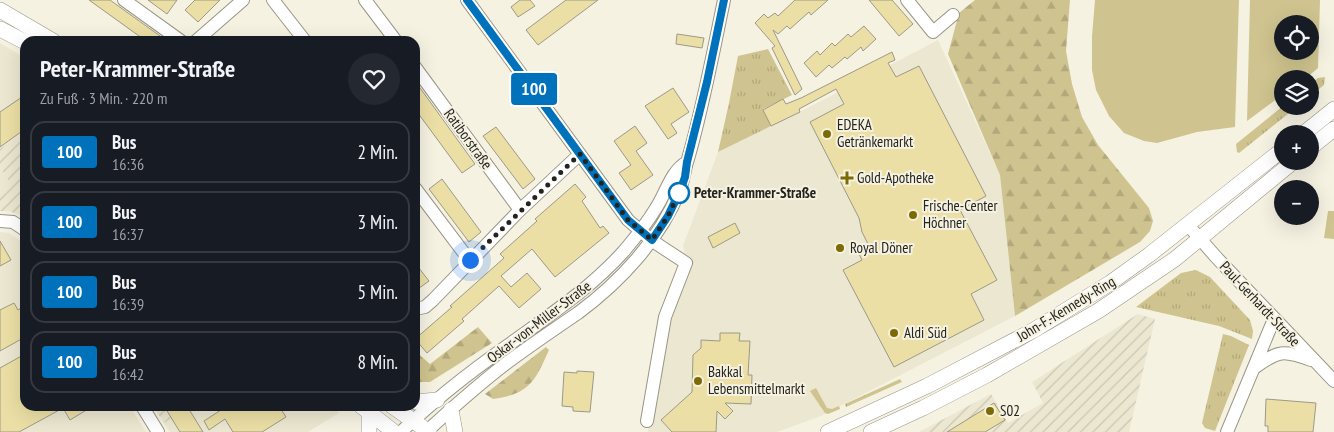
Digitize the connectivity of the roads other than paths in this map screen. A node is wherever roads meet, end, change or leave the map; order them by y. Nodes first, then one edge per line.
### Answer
1 (124, 0) edge
2 (243, 0) edge
3 (274, 0) edge
4 (365, 0) edge
5 (467, 0) edge
6 (724, 0) edge
7 (907, 0) edge
8 (0, 10) edge
9 (953, 15) dead end
10 (0, 29) edge
11 (45, 36) edge
12 (174, 36) edge
13 (202, 36) edge
14 (301, 36) edge
15 (392, 36) edge
16 (20, 39) edge
17 (420, 75) edge
18 (1334, 109) edge
19 (1314, 125) edge
20 (1334, 129) edge
21 (1319, 141) edge
22 (580, 154) junction
23 (1274, 156) edge
24 (687, 162) junction
25 (1283, 170) edge
26 (420, 195) edge
27 (520, 210) junction
28 (0, 221) edge
29 (1188, 225) junction
30 (20, 227) edge
31 (640, 230) junction
32 (1200, 238) junction
33 (652, 240) junction
34 (470, 260) junction
35 (420, 308) edge
36 (1274, 319) junction
37 (1314, 360) junction
38 (1253, 369) junction
39 (1334, 381) edge
40 (436, 400) junction
41 (420, 402) edge
42 (451, 410) junction
43 (145, 411) edge
44 (365, 411) edge
45 (366, 411) edge
46 (395, 411) edge
47 (647, 421) dead end
48 (406, 427) edge
49 (158, 432) edge
50 (369, 432) edge
51 (394, 432) edge
52 (427, 432) edge
53 (455, 432) edge
54 (828, 432) edge
55 (871, 432) edge
56 (1227, 432) edge

1 - 12 street
2 - 13 street
3 - 14 street
4 - 15 street
5 - 22 street
6 - 24 street, Oskar-von-Miller-Straße
7 - 9 street
8 - 11 main road
10 - 16 main road
17 - 27 street, Ratiborstraße
18 - 19 main road
20 - 21 main road
22 - 27 street
22 - 31 street
23 - 29 main road, John-F.-Kennedy-Ring
24 - 31 street, Oskar-von-Miller-Straße
24 - 33 street, Oskar-von-Miller-Straße
25 - 32 main road, John-F.-Kennedy-Ring
26 - 34 street
27 - 34 street
28 - 30 street
29 - 32 street, Paul-Gerhardt-Straße
29 - 54 main road, John-F.-Kennedy-Ring
31 - 33 street
31 - 40 street, Oskar-von-Miller-Straße
32 - 36 street, Paul-Gerhardt-Straße
32 - 55 main road, John-F.-Kennedy-Ring
33 - 42 street, Oskar-von-Miller-Straße
33 - 47 street
34 - 35 street
36 - 37 street, Paul-Gerhardt-Straße
36 - 38 street
37 - 38 street
37 - 39 street, Paul-Gerhardt-Straße
38 - 56 street
40 - 41 main road
40 - 48 street, Oskar-von-Miller-Straße
42 - 52 street, Oskar-von-Miller-Straße
42 - 53 main road
43 - 49 street
44 - 50 main road
45 - 51 main road
46 - 48 main road
48 - 52 main road

